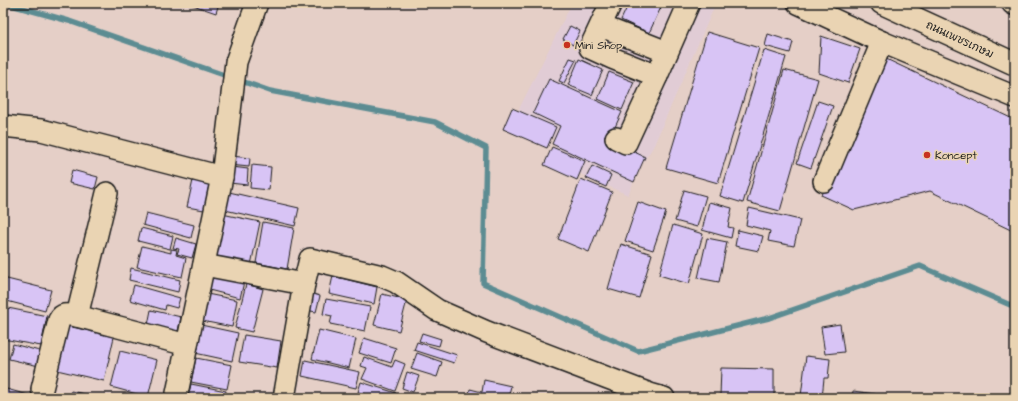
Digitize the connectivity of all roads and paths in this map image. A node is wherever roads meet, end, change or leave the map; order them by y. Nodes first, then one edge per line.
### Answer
1 (270, 3) edge
2 (611, 3) edge
3 (689, 3) edge
4 (798, 3) edge
5 (882, 3) edge
6 (254, 11) edge
7 (607, 28) junction
8 (882, 42) junction
9 (667, 52) junction
10 (1015, 64) edge
11 (657, 76) junction
12 (1015, 97) edge
13 (3, 126) edge
14 (616, 138) dead end
15 (222, 177) junction
16 (824, 181) dead end
17 (107, 193) dead end
18 (204, 265) junction
19 (304, 284) junction
20 (77, 316) junction
21 (187, 345) junction
22 (42, 389) dead end
23 (654, 397) edge
24 (176, 398) edge
25 (284, 398) edge

1 - 6 street
2 - 7 street
3 - 9 street
4 - 8 street
5 - 10 main road, ถนนเพชรเกษม
6 - 15 street
7 - 9 street
7 - 11 street
8 - 12 street
8 - 16 street
9 - 11 street
11 - 14 street
13 - 15 street
15 - 18 street
17 - 20 street
18 - 19 street
18 - 21 street
19 - 23 street
19 - 25 street
20 - 21 street
20 - 22 street
21 - 24 street

